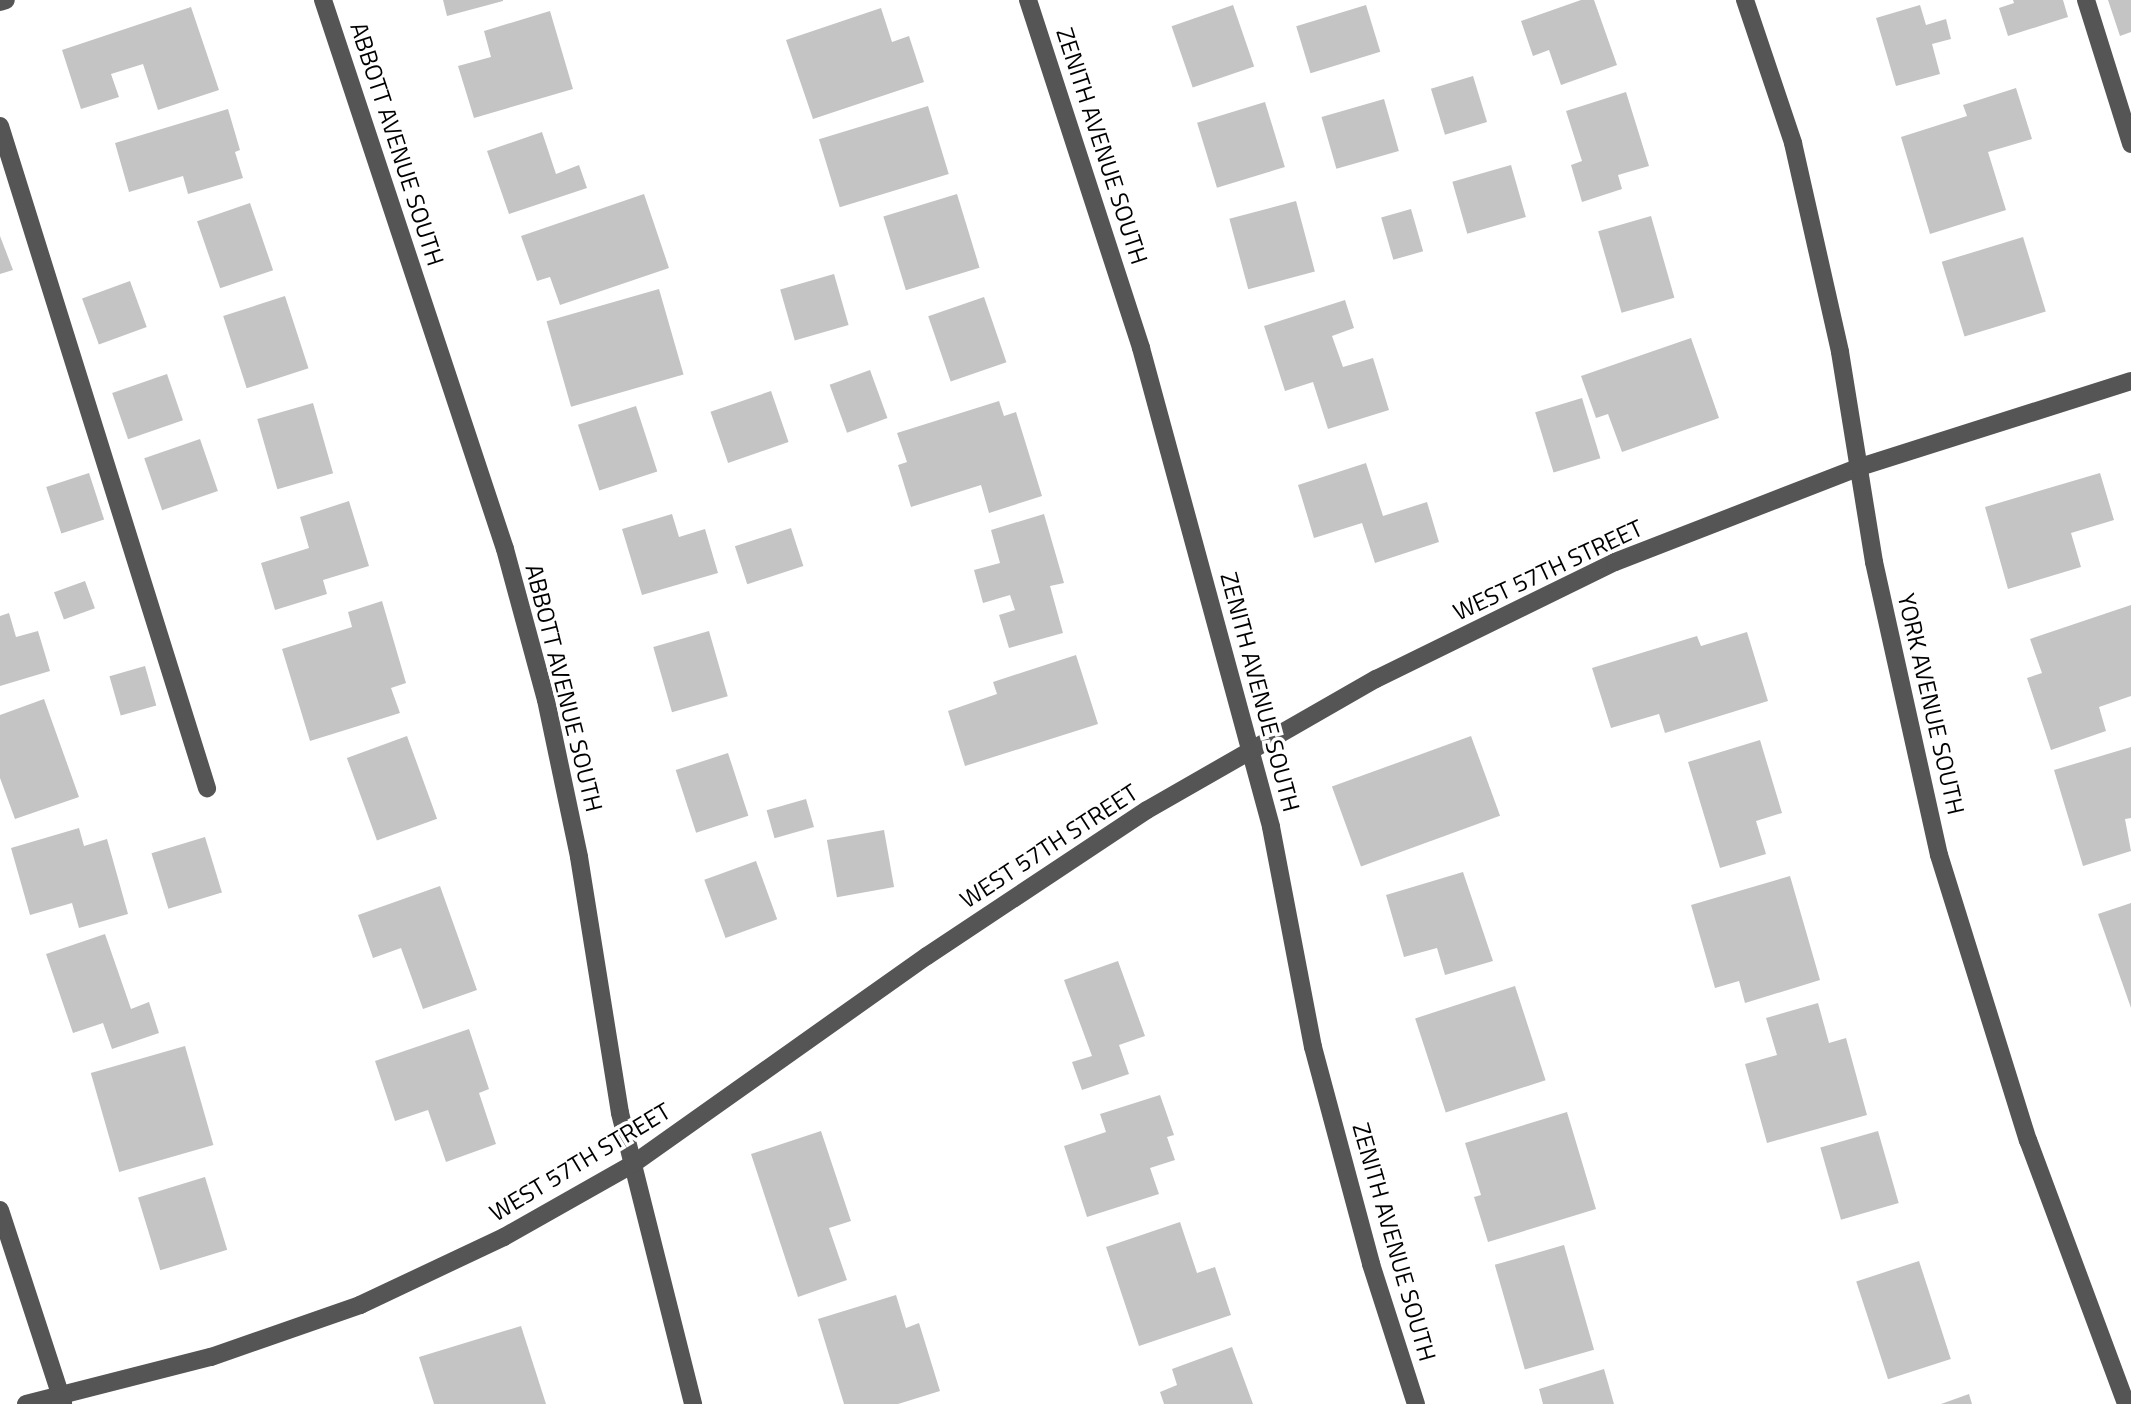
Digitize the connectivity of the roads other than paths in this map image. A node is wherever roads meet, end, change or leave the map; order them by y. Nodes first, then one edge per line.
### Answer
1 (6, 0) edge
2 (323, 0) edge
3 (1028, 0) edge
4 (1745, 0) edge
5 (2086, 0) edge
6 (0, 2) edge
7 (0, 126) edge
8 (2131, 144) edge
9 (2131, 381) edge
10 (1860, 467) junction
11 (1250, 751) junction
12 (207, 788) dead end
13 (632, 1164) junction
14 (0, 1210) edge
15 (62, 1399) edge
16 (26, 1404) edge
17 (693, 1404) edge
18 (1416, 1404) edge
19 (2126, 1404) edge

1 - 6 street
2 - 13 street, ABBOTT AVENUE SOUTH
3 - 11 street, ZENITH AVENUE SOUTH
4 - 10 street, YORK AVENUE SOUTH
5 - 8 street
7 - 12 street
9 - 10 street, WEST 57TH STREET
10 - 11 street, WEST 57TH STREET
10 - 19 street, YORK AVENUE SOUTH
11 - 13 street, WEST 57TH STREET
11 - 18 street, ZENITH AVENUE SOUTH
13 - 15 street, WEST 57TH STREET
13 - 17 street, ABBOTT AVENUE SOUTH
14 - 15 street
15 - 16 street, WEST 57TH STREET

